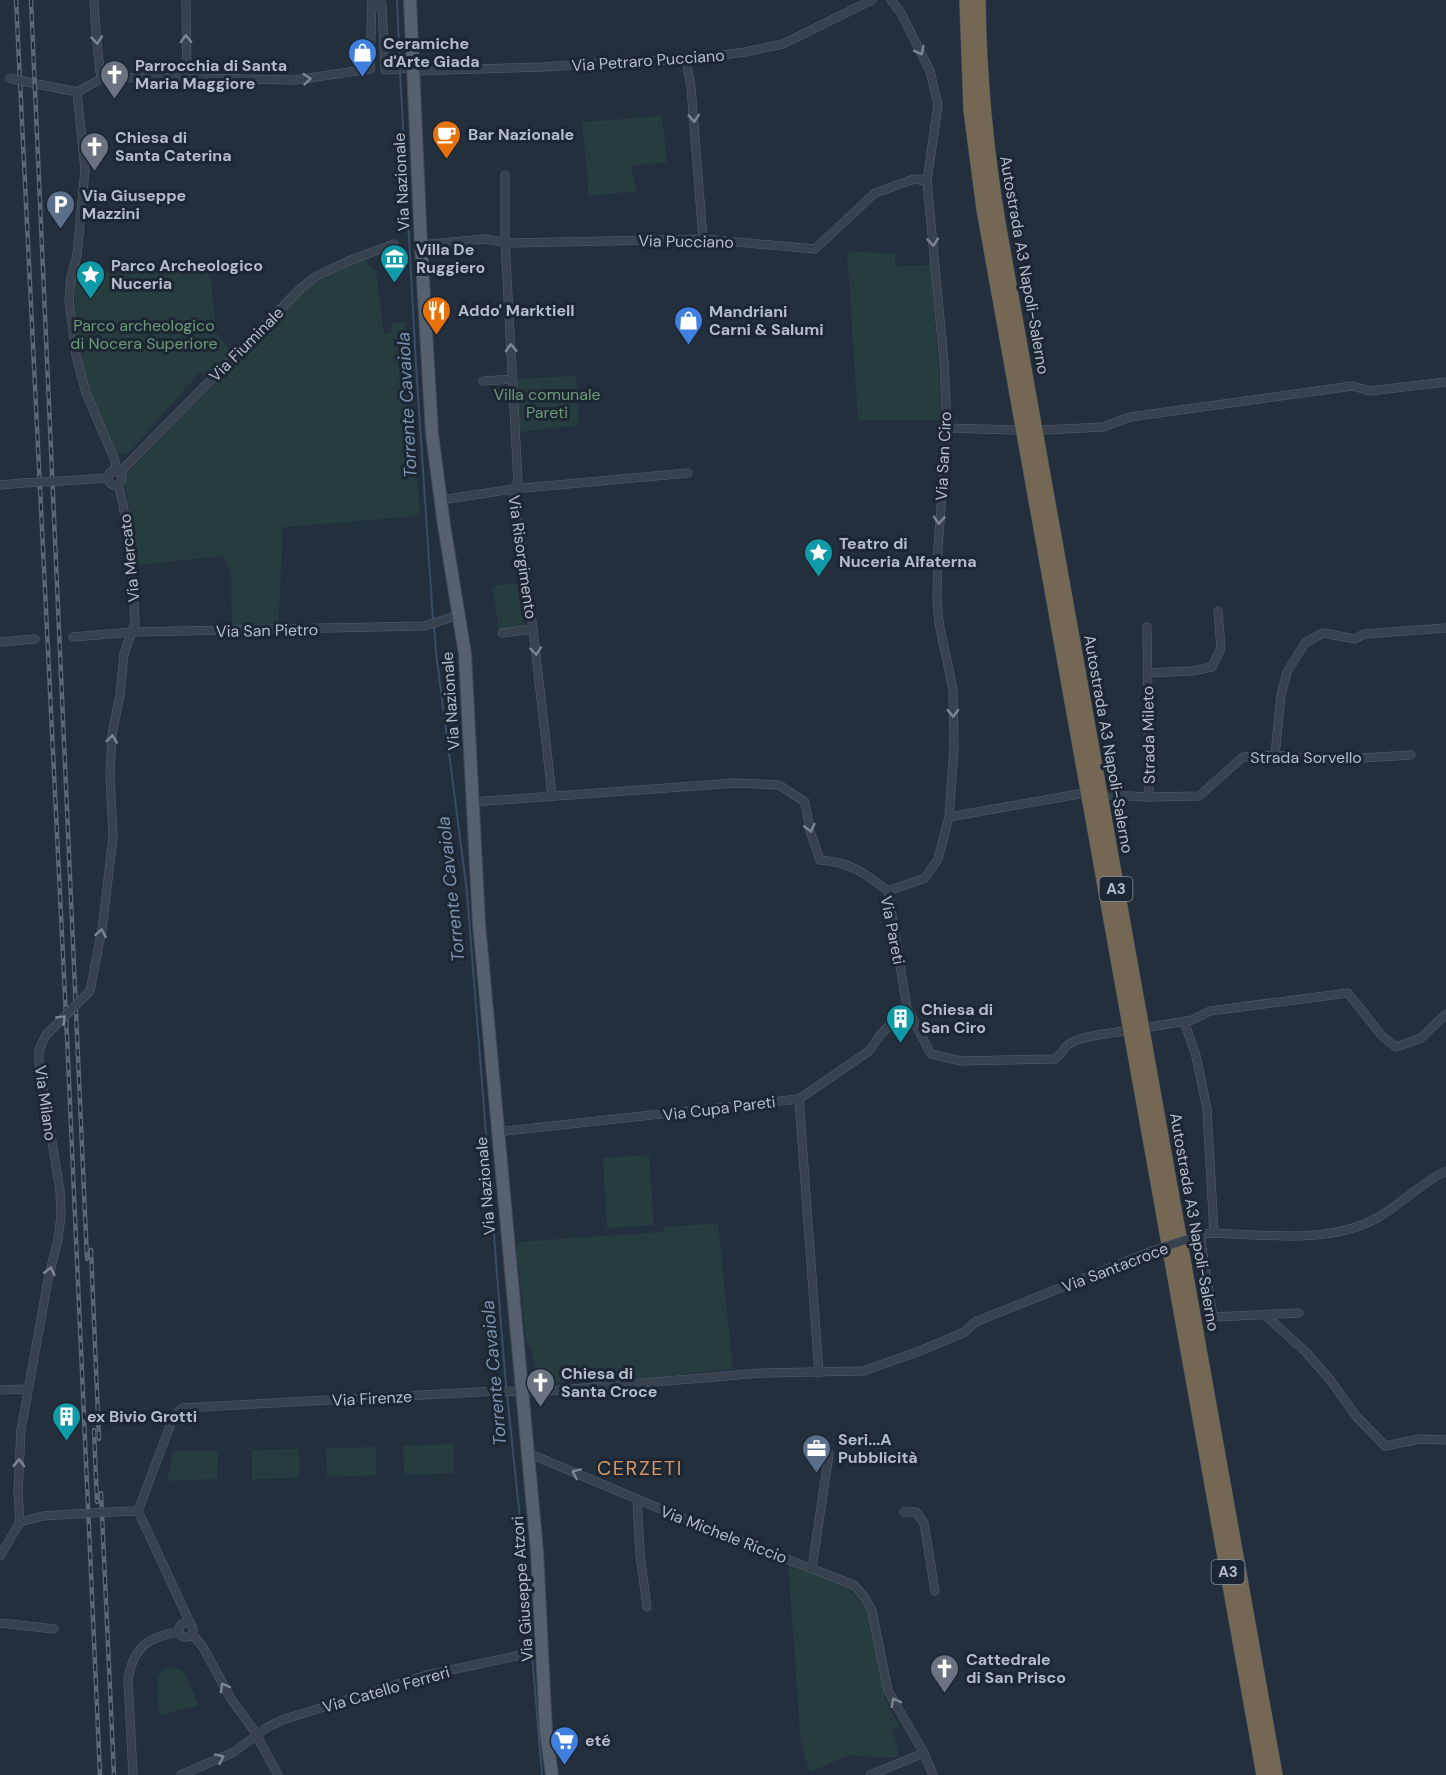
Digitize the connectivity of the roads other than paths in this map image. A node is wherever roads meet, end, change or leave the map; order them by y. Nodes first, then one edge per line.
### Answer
1 (94, 0) edge
2 (186, 0) edge
3 (372, 0) edge
4 (410, 0) edge
5 (872, 0) edge
6 (891, 0) edge
7 (967, 0) edge
8 (978, 0) edge
9 (382, 2) edge
10 (370, 9) junction
11 (686, 60) junction
12 (410, 69) junction
13 (0, 76) edge
14 (186, 77) junction
15 (101, 79) junction
16 (77, 92) junction
17 (505, 175) dead end
18 (927, 182) junction
19 (703, 239) junction
20 (505, 241) junction
21 (394, 244) dead end
22 (421, 245) junction
23 (513, 379) junction
24 (483, 381) dead end
25 (1446, 382) edge
26 (947, 428) junction
27 (1015, 430) dead end
28 (1044, 430) dead end
29 (118, 472) junction
30 (688, 472) dead end
31 (108, 478) junction
32 (118, 484) junction
33 (0, 485) edge
34 (513, 489) junction
35 (441, 500) junction
36 (1218, 611) dead end
37 (453, 617) junction
38 (1147, 627) dead end
39 (1446, 628) edge
40 (533, 629) junction
41 (133, 632) junction
42 (502, 633) dead end
43 (73, 638) dead end
44 (35, 639) dead end
45 (0, 642) edge
46 (1147, 673) junction
47 (1275, 755) junction
48 (1411, 755) dead end
49 (1079, 794) dead end
50 (552, 795) junction
51 (1108, 795) dead end
52 (1149, 797) junction
53 (472, 802) junction
54 (949, 817) junction
55 (888, 891) junction
56 (907, 1008) junction
57 (1446, 1014) edge
58 (1184, 1021) junction
59 (1150, 1027) dead end
60 (1125, 1031) dead end
61 (799, 1099) junction
62 (497, 1132) junction
63 (1446, 1171) edge
64 (1214, 1233) junction
65 (1200, 1235) junction
66 (1299, 1313) dead end
67 (1266, 1316) junction
68 (819, 1373) junction
69 (27, 1389) junction
70 (0, 1390) edge
71 (520, 1394) junction
72 (1446, 1440) edge
73 (528, 1453) junction
74 (829, 1454) dead end
75 (637, 1500) junction
76 (138, 1511) junction
77 (904, 1512) dead end
78 (20, 1522) junction
79 (0, 1556) edge
80 (812, 1568) junction
81 (935, 1591) dead end
82 (179, 1601) junction
83 (647, 1607) dead end
84 (0, 1623) edge
85 (182, 1624) junction
86 (191, 1625) junction
87 (54, 1629) dead end
88 (178, 1632) junction
89 (192, 1634) junction
90 (521, 1655) dead end
91 (256, 1736) junction
92 (924, 1753) junction
93 (133, 1775) edge
94 (181, 1775) edge
95 (278, 1775) edge
96 (552, 1775) edge
97 (870, 1775) edge
98 (933, 1775) edge
99 (1264, 1775) edge
100 (1275, 1775) edge

1 -> 15 street
14 -> 2 street
3 - 10 street
4 - 12 main road, Via Nazionale
5 - 11 street, Via Petraro Pucciano
6 -> 18 street, Via San Ciro
7 - 99 highway, Autostrada A3 Napoli-Salerno / A3
8 - 100 highway, Autostrada A3 Napoli-Salerno / A3
9 - 10 street
9 - 12 street, Via Petraro Pucciano
14 -> 10 street
11 - 12 street, Via Petraro Pucciano
11 -> 19 street
12 - 22 main road, Via Nazionale
13 - 16 street, bridge
14 - 15 street
15 - 16 street
16 - 29 street
17 - 20 street, Via Risorgimento
18 - 19 street, Via Pucciano
18 -> 26 street, Via San Ciro
19 - 20 street, Via Pucciano
20 - 22 street, Via Pucciano
23 -> 20 street, Via Risorgimento
21 - 29 street, Via Fiuminale
22 - 35 main road, Via Nazionale
23 - 24 street
23 - 34 street, Via Risorgimento
25 - 28 street
26 - 27 street
26 -> 54 street, Via San Ciro
29 - 31 street
29 - 32 street
30 - 34 street
31 - 32 street
31 - 33 street, bridge
32 - 41 street, Via Mercato
34 - 35 street
34 - 40 street, Via Risorgimento
35 - 37 main road, Via Nazionale
36 - 46 street, Strada Mileto
37 - 41 street, Via San Pietro
37 - 53 main road, Via Nazionale
38 - 46 street, Strada Mileto
39 - 47 street
40 - 42 street
40 -> 50 street, Via Risorgimento
41 - 43 street, Via San Pietro
69 -> 41 street, Via Milano, bridge
44 - 45 street
46 - 52 street, Strada Mileto
47 - 48 street, Strada Sorvello
47 - 52 street, Strada Sorvello
49 - 54 street
50 - 53 street, Via Pareti
50 -> 55 street, Via Pareti
51 - 52 street, Strada Sorvello
53 - 62 main road, Via Nazionale
54 - 55 street, Via San Ciro
55 - 56 street, Via Pareti
56 - 60 street, Via Pareti
56 - 61 street, Via Cupa Pareti
57 - 58 street
58 - 59 street
58 - 64 street
61 - 62 street, Via Cupa Pareti
61 - 68 street
62 - 71 main road, Via Nazionale
63 - 64 street, Via Santacroce
64 - 65 street, Via Santacroce
65 - 67 street
65 - 68 street, Via Santacroce, bridge
66 - 67 street
67 - 72 street
68 - 71 street, Via Santacroce
69 - 70 street
78 -> 69 street, Via Milano
71 - 73 main road, Via Giuseppe Atzori
71 - 76 street, Via Firenze
75 -> 73 street, Via Michele Riccio
73 - 96 main road, Via Giuseppe Atzori
74 - 80 street, Via Michele Riccio
75 - 80 street, Via Michele Riccio
75 - 83 street, Via Michele Riccio
76 - 78 street, bridge
76 - 82 street
77 - 81 street
78 - 79 street
92 -> 80 street, Via Michele Riccio
82 - 85 street
82 - 86 street
84 - 87 street
85 - 86 street
85 - 88 street
86 - 89 street
88 - 89 street
88 - 93 street
91 -> 89 street
90 - 91 street, Via Catello Ferreri
94 -> 91 street, Via Catello Ferreri
91 - 95 street
92 - 97 street
92 - 98 street, Via Michele Riccio

